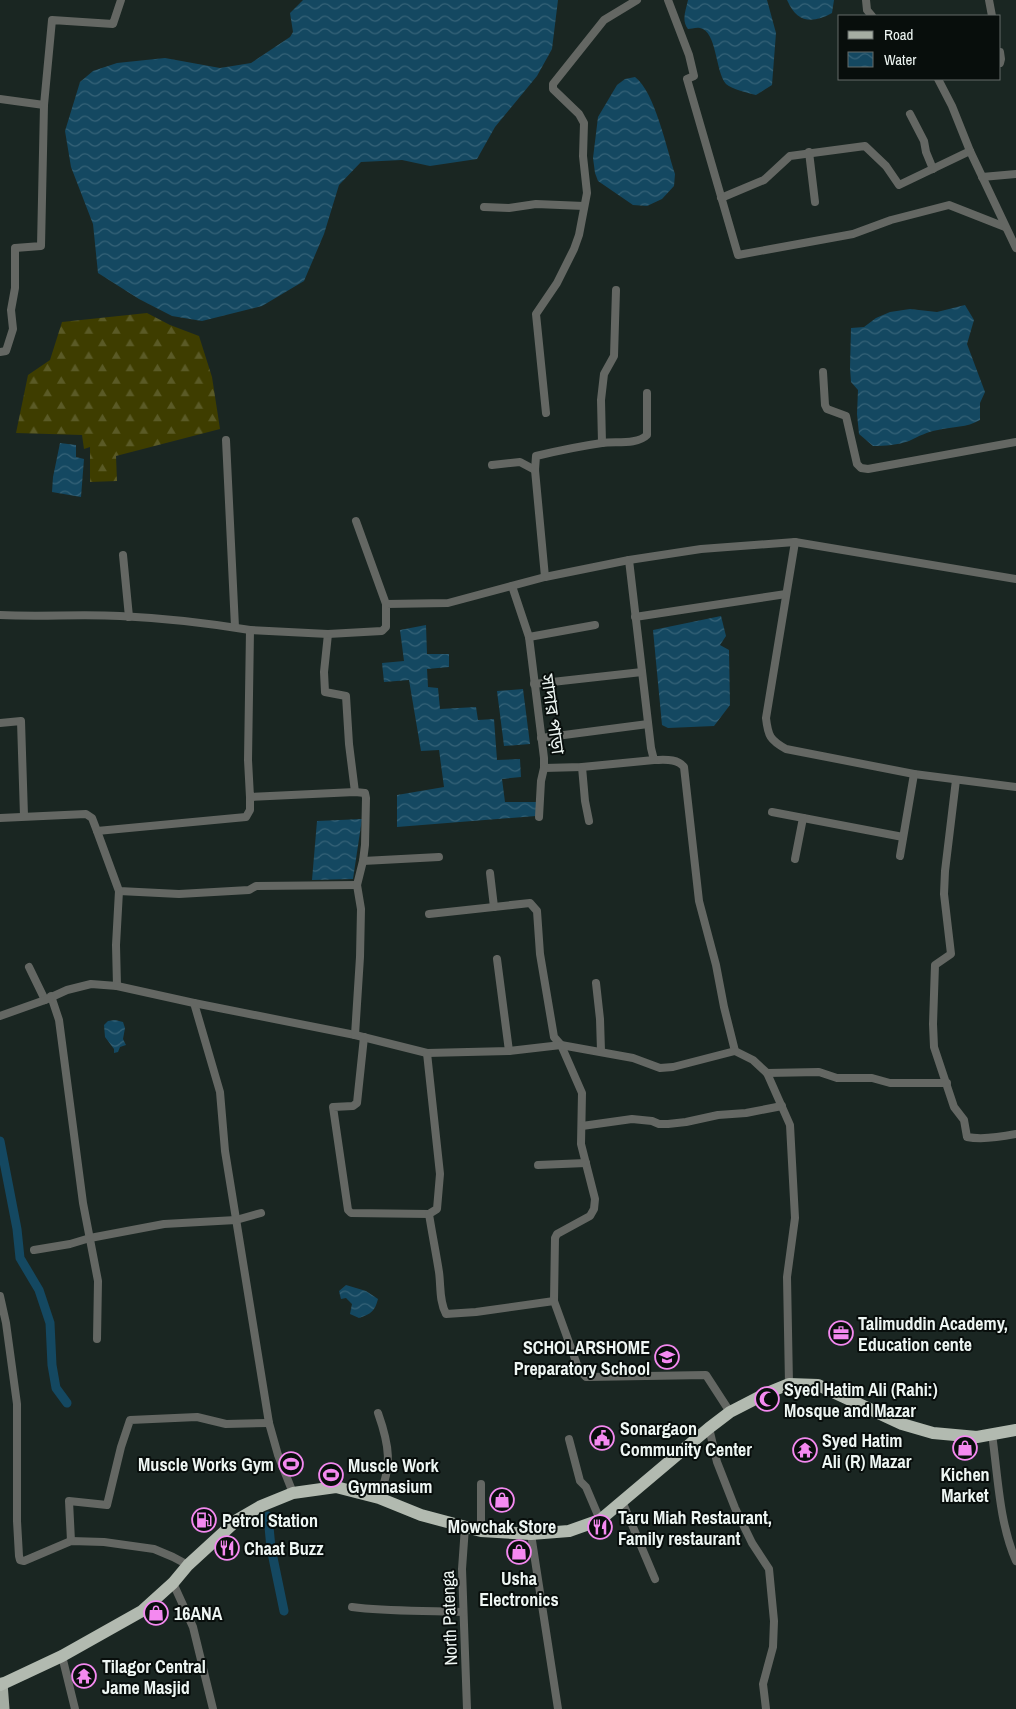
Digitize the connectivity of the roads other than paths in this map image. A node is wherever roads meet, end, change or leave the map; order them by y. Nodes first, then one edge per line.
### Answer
1 (121, 0) edge
2 (637, 0) edge
3 (668, 0) edge
4 (866, 0) edge
5 (989, 0) edge
6 (871, 15) edge
7 (992, 15) edge
8 (939, 80) edge
9 (0, 99) edge
10 (44, 106) junction
11 (910, 114) dead end
12 (970, 151) junction
13 (809, 152) junction
14 (933, 169) junction
15 (1016, 174) edge
16 (982, 177) junction
17 (721, 198) junction
18 (815, 202) dead end
19 (584, 206) junction
20 (484, 207) dead end
21 (1005, 227) junction
22 (1016, 248) edge
23 (616, 290) dead end
24 (0, 352) edge
25 (823, 372) dead end
26 (647, 394) dead end
27 (546, 413) dead end
28 (226, 440) dead end
29 (1016, 442) edge
30 (602, 443) junction
31 (492, 465) dead end
32 (535, 470) junction
33 (356, 521) dead end
34 (795, 542) junction
35 (123, 555) dead end
36 (629, 560) junction
37 (545, 577) junction
38 (1016, 579) edge
39 (512, 586) junction
40 (786, 594) junction
41 (386, 604) junction
42 (0, 615) edge
43 (129, 617) junction
44 (635, 617) junction
45 (595, 625) dead end
46 (235, 628) junction
47 (250, 630) junction
48 (328, 634) junction
49 (529, 637) junction
50 (642, 672) junction
51 (534, 684) junction
52 (0, 723) edge
53 (648, 724) junction
54 (542, 738) junction
55 (654, 760) junction
56 (582, 767) junction
57 (544, 768) junction
58 (914, 774) junction
59 (956, 780) junction
60 (1016, 787) edge
61 (355, 792) junction
62 (250, 797) junction
63 (772, 812) dead end
64 (24, 816) junction
65 (539, 817) dead end
66 (0, 818) edge
67 (803, 818) junction
68 (589, 821) dead end
69 (97, 831) junction
70 (903, 837) junction
71 (900, 856) dead end
72 (439, 857) dead end
73 (795, 859) dead end
74 (363, 861) junction
75 (490, 873) dead end
76 (357, 885) junction
77 (119, 891) junction
78 (494, 907) junction
79 (429, 914) dead end
80 (497, 959) dead end
81 (29, 967) dead end
82 (596, 983) dead end
83 (117, 986) junction
84 (48, 998) junction
85 (194, 1003) junction
86 (0, 1016) edge
87 (354, 1035) junction
88 (364, 1037) junction
89 (561, 1045) junction
90 (509, 1051) junction
91 (601, 1051) junction
92 (735, 1051) junction
93 (427, 1053) junction
94 (767, 1072) junction
95 (947, 1083) junction
96 (782, 1106) junction
97 (582, 1126) junction
98 (1016, 1134) edge
99 (586, 1163) junction
100 (538, 1165) dead end
101 (261, 1214) dead end
102 (429, 1214) junction
103 (236, 1220) junction
104 (90, 1238) junction
105 (34, 1250) dead end
106 (0, 1296) edge
107 (554, 1301) junction
108 (97, 1339) dead end
109 (789, 1384) junction
110 (730, 1412) junction
111 (378, 1413) dead end
112 (269, 1423) junction
113 (709, 1428) junction
114 (1016, 1430) edge
115 (992, 1434) junction
116 (569, 1439) dead end
117 (481, 1484) dead end
118 (293, 1493) junction
119 (378, 1498) junction
120 (622, 1501) junction
121 (600, 1520) junction
122 (465, 1527) junction
123 (481, 1531) junction
124 (531, 1534) junction
125 (71, 1541) junction
126 (1016, 1562) edge
127 (188, 1565) junction
128 (655, 1579) dead end
129 (172, 1583) junction
130 (352, 1607) dead end
131 (463, 1612) junction
132 (62, 1656) junction
133 (1, 1684) edge
134 (4, 1709) edge
135 (75, 1709) edge
136 (213, 1709) edge
137 (467, 1709) edge
138 (558, 1709) edge
139 (766, 1709) edge

1 - 10 street
2 - 19 street
3 - 17 street
4 - 6 street
5 - 7 street
8 - 12 street
9 - 10 street
10 - 24 street
11 - 14 street
12 - 14 street
12 - 16 street
13 - 14 street
13 - 17 street
13 - 18 street
15 - 16 street
16 - 21 street
17 - 21 street
19 - 20 street
19 - 27 street
21 - 22 street
23 - 30 street
25 - 29 street
26 - 30 street
28 - 46 street
30 - 32 street
31 - 32 street
32 - 37 street
33 - 41 street
34 - 36 street
34 - 38 street
34 - 40 street
35 - 43 street
36 - 37 street
36 - 44 street
37 - 39 street
39 - 41 street
39 - 49 street, সাদার পাড়া
40 - 44 street
40 - 58 street
41 - 48 street
42 - 43 street
43 - 46 street
44 - 50 street
45 - 49 street
46 - 47 street
47 - 48 street
47 - 62 street
48 - 61 street
49 - 51 street, সাদার পাড়া
50 - 51 street
50 - 53 street
51 - 54 street, সাদার পাড়া
52 - 64 street
53 - 54 street
53 - 55 street
54 - 57 street, সাদার পাড়া
55 - 56 street, সাদার পাড়া
55 - 92 street, সাদার পাড়া
56 - 57 street, সাদার পাড়া
56 - 68 street
57 - 65 street
58 - 59 street
58 - 70 street
59 - 60 street
59 - 95 street
61 - 62 street
61 - 74 street
62 - 69 street
63 - 67 street
64 - 66 street
64 - 69 street
67 - 70 street
67 - 73 street
69 - 77 street
70 - 71 street
72 - 74 street
74 - 76 street
75 - 78 street
76 - 77 street
76 - 87 street
77 - 83 street
78 - 79 street
78 - 89 street
80 - 90 street
81 - 84 street
82 - 91 street
83 - 84 street
83 - 85 street
84 - 86 street
84 - 104 street
85 - 87 street
85 - 103 street
87 - 88 street
88 - 93 street
88 - 102 street
89 - 90 street
89 - 91 street
89 - 97 street
90 - 93 street
91 - 92 street
92 - 94 street
93 - 102 street
94 - 95 street
94 - 96 street
95 - 98 street
96 - 97 street
96 - 109 street
97 - 99 street
99 - 100 street
99 - 107 street
101 - 103 street
102 - 107 street
103 - 104 street
103 - 112 street
104 - 105 street
104 - 108 street
106 - 125 street
107 - 110 street
109 - 110 highway
109 - 115 highway
110 - 113 highway
111 - 119 street
112 - 118 street
112 - 125 street
113 - 120 highway
113 - 139 street
114 - 115 highway
115 - 126 street
116 - 121 street
117 - 123 street
118 - 119 highway
118 - 127 highway
119 - 122 highway
120 - 121 highway
120 - 128 street
121 - 124 highway
122 - 123 highway
122 - 131 street, North Patenga
123 - 124 highway
124 - 138 street
125 - 127 street
127 - 129 highway
129 - 132 highway
129 - 136 street
130 - 131 street
131 - 137 street, North Patenga
132 - 133 highway
132 - 135 street
133 - 134 main road

